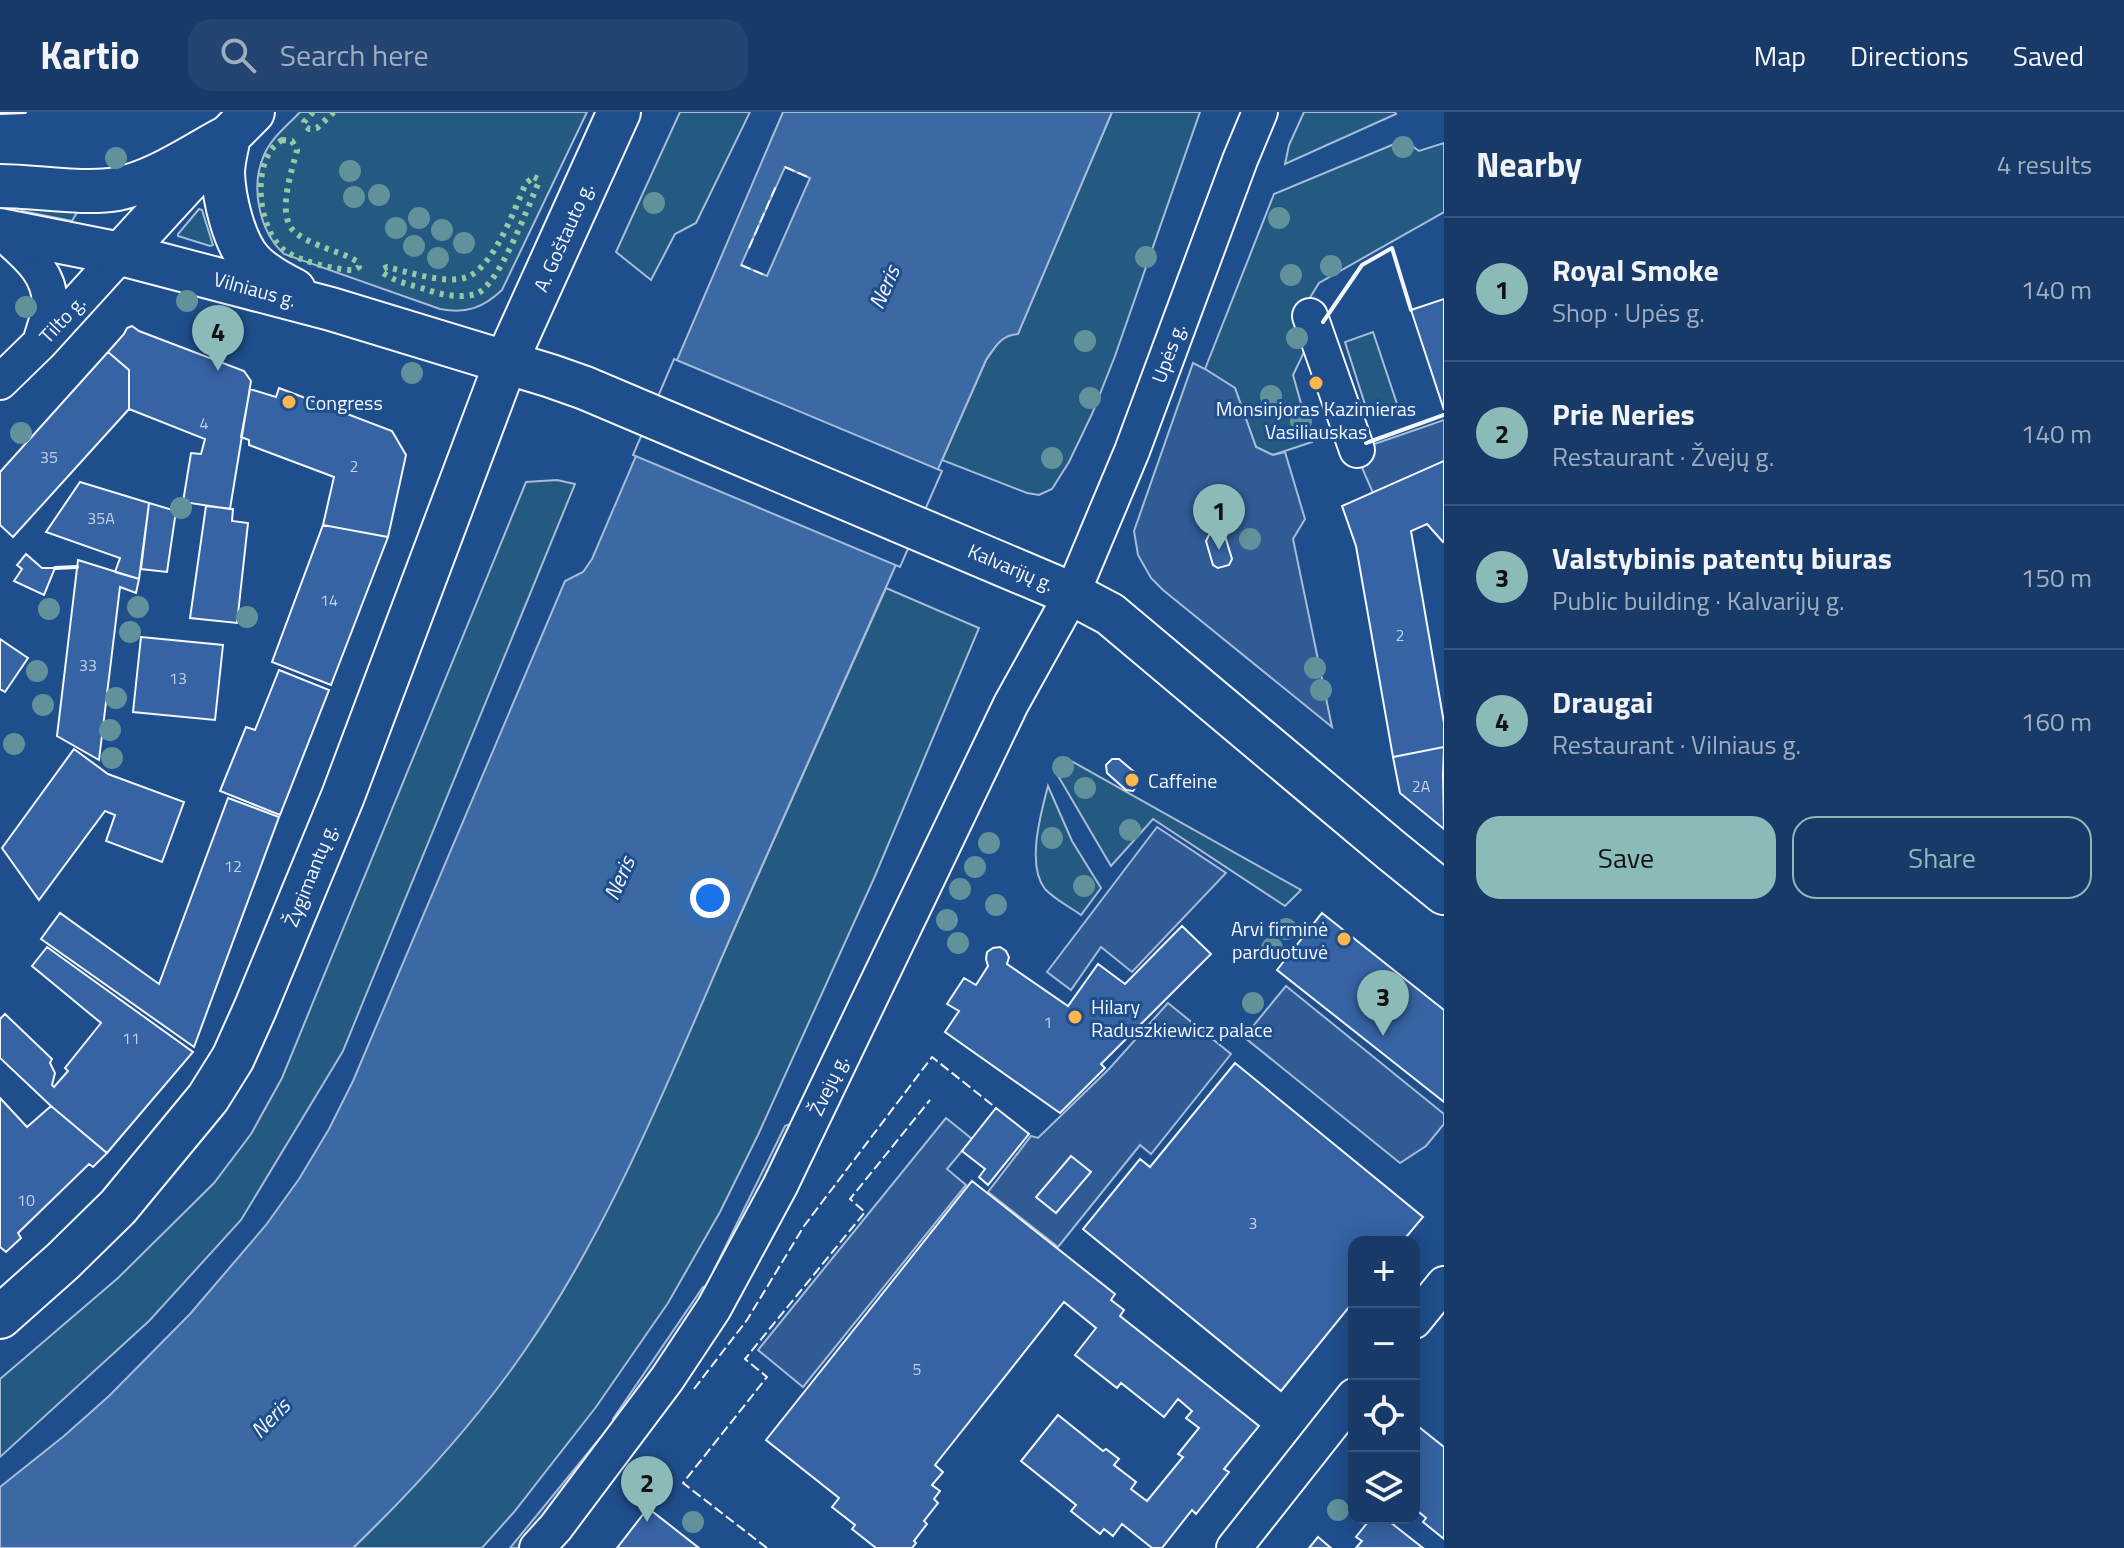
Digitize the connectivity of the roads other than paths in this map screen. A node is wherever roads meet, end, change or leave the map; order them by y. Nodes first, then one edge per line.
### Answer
1 (619, 112) edge
2 (1260, 112) edge
3 (241, 124) edge
4 (0, 186) edge
5 (0, 230) edge
6 (121, 254) junction
7 (331, 309) junction
8 (1310, 316) dead end
9 (40, 343) junction
10 (506, 362) junction
11 (0, 382) edge
12 (1357, 450) dead end
13 (1072, 594) junction
14 (1444, 893) edge
15 (1444, 1284) edge
16 (1420, 1314) edge
17 (0, 1317) edge
18 (1348, 1404) edge
19 (537, 1548) edge
20 (1234, 1548) edge

1 - 10 main road, A. Goštauto g.
2 - 13 street, Upės g.
3 - 4 main road
3 - 6 main road
3 - 7 main road
5 - 6 main road, Vilniaus g.
5 - 9 street
6 - 7 main road, Vilniaus g.
6 - 9 street, Tilto g.
7 - 10 main road, Vilniaus g.
8 - 12 street
9 - 11 street, Tilto g.
10 - 13 main road, Kalvarijų g.
10 - 17 main road, Žygimantų g.
13 - 14 main road, Kalvarijų g.
13 - 19 street, Žvejų g.
15 - 16 street
18 - 20 street

